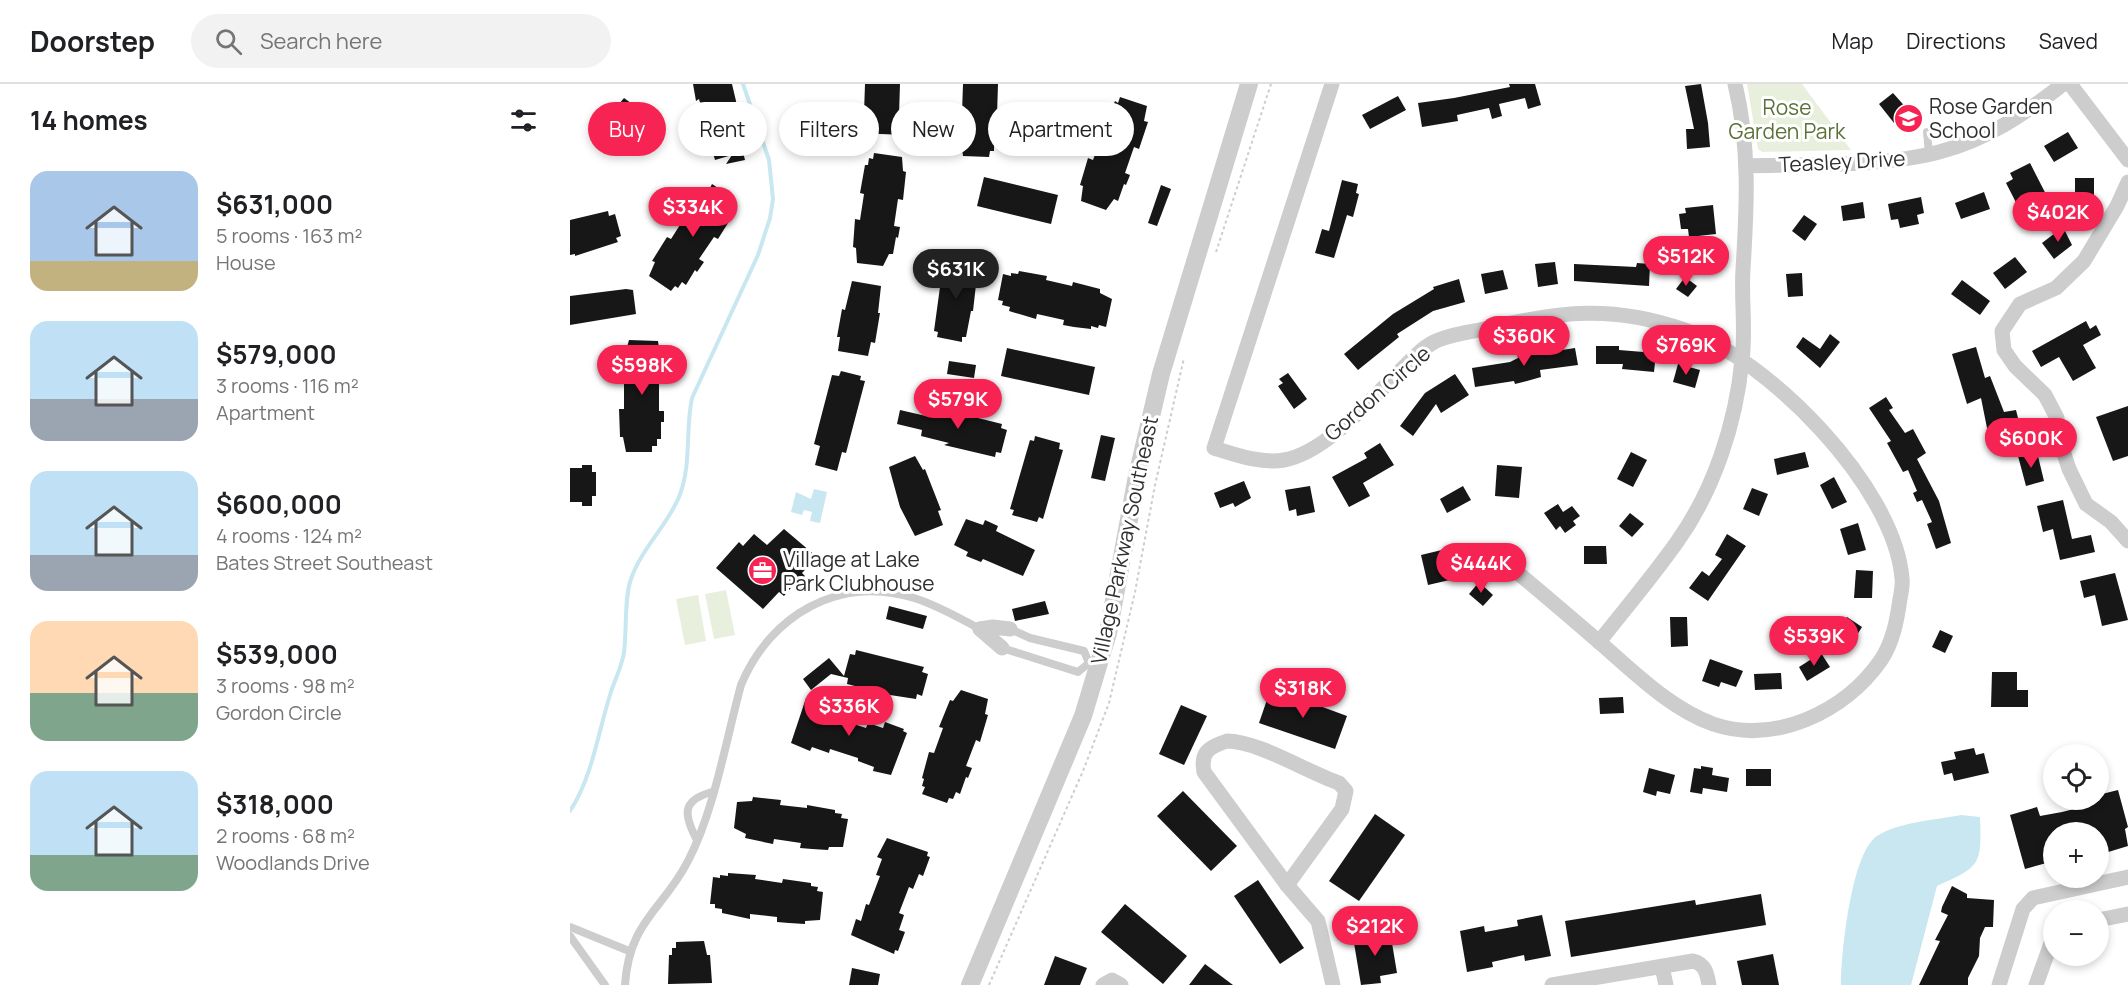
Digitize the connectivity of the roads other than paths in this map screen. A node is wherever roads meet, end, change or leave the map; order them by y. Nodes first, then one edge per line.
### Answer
1 (1249, 84) edge
2 (1332, 84) edge
3 (1735, 84) edge
4 (2063, 84) edge
5 (2070, 84) edge
6 (1927, 132) dead end
7 (1929, 154) junction
8 (2128, 160) edge
9 (1746, 166) junction
10 (2128, 182) edge
11 (1743, 359) junction
12 (2128, 542) edge
13 (1494, 553) dead end
14 (980, 629) joint
15 (1006, 638) junction
16 (1599, 642) junction
17 (1094, 665) junction
18 (712, 792) junction
19 (697, 840) junction
20 (2128, 877) edge
21 (1287, 885) junction
22 (2128, 914) edge
23 (2109, 918) edge
24 (570, 927) edge
25 (570, 936) edge
26 (629, 951) junction
27 (2043, 966) edge
28 (1662, 967) junction
29 (1577, 983) edge
30 (605, 985) edge
31 (625, 985) edge
32 (970, 985) edge
33 (1104, 985) edge
34 (1121, 985) edge
35 (1333, 985) edge
36 (1552, 985) edge
37 (1666, 985) edge
38 (1709, 985) edge
39 (2000, 985) edge
40 (2037, 985) edge

1 - 17 street, Village Parkway Southeast
2 - 11 street, Gordon Circle
3 - 9 street
4 - 7 street, Teasley Drive
5 - 8 street
6 - 7 lane
7 - 9 street, Teasley Drive
9 - 11 street
10 - 12 street
11 - 16 street
11 - 16 street, Gordon Circle
13 - 16 street, Gordon Circle
14 - 15 street
14 - 18 lane
15 - 17 lane
15 - 17 lane
17 - 32 street, Village Parkway Southeast
18 - 19 lane
18 - 19 lane
19 - 26 lane
20 - 39 street
21 - 21 street
21 - 35 street
22 - 23 street
24 - 26 lane
25 - 30 lane
26 - 31 lane
27 - 40 street
28 - 29 street
28 - 37 street
28 - 38 street
29 - 36 street
33 - 34 street

